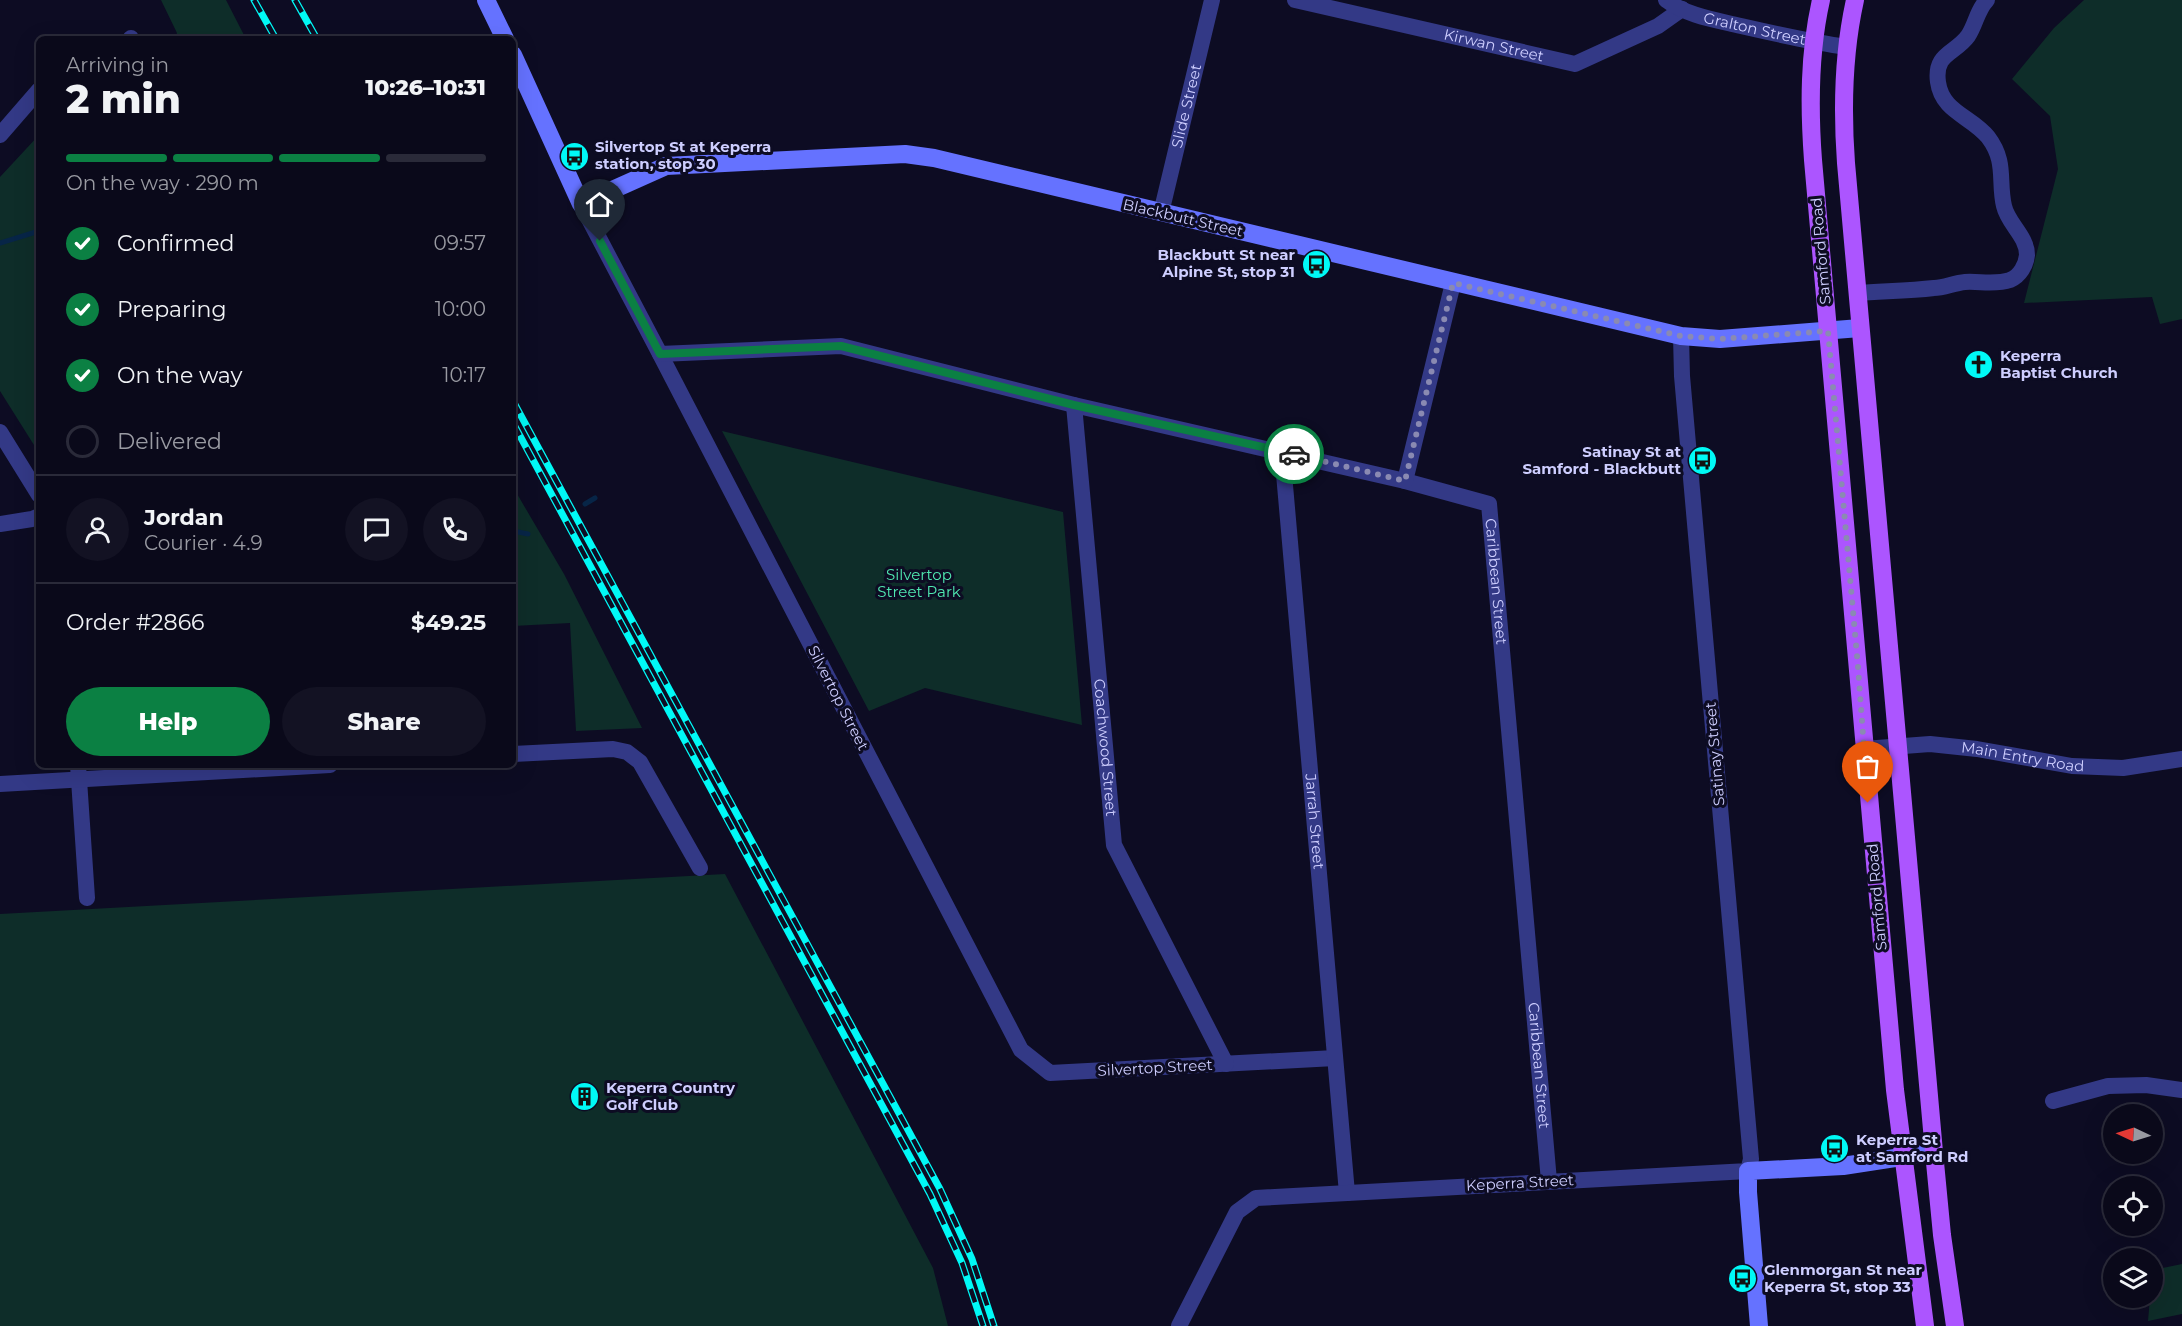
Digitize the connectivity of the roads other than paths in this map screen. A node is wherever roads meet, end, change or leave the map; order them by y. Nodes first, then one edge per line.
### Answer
1 (486, 0) edge
2 (1212, 0) edge
3 (1295, 0) edge
4 (1666, 0) edge
5 (1821, 0) edge
6 (1855, 0) edge
7 (1987, 0) edge
8 (1682, 9) junction
9 (504, 36) edge
10 (1813, 43) junction
11 (1847, 47) junction
12 (516, 62) edge
13 (36, 93) edge
14 (0, 135) edge
15 (581, 204) junction
16 (1161, 213) junction
17 (1453, 283) junction
18 (1857, 293) junction
19 (1860, 328) junction
20 (1828, 331) junction
21 (1681, 336) junction
22 (660, 354) junction
23 (1074, 405) junction
24 (0, 432) edge
25 (1282, 451) junction
26 (1405, 481) junction
27 (36, 490) edge
28 (36, 517) edge
29 (0, 524) edge
30 (1897, 746) junction
31 (1864, 749) junction
32 (516, 754) edge
33 (2182, 759) edge
34 (222, 768) edge
35 (78, 772) edge
36 (0, 783) edge
37 (700, 868) dead end
38 (87, 898) dead end
39 (1335, 1058) junction
40 (1226, 1064) junction
41 (2182, 1090) edge
42 (2053, 1101) dead end
43 (1934, 1152) junction
44 (1903, 1156) junction
45 (1748, 1171) junction
46 (1549, 1181) junction
47 (1347, 1193) junction
48 (1179, 1326) edge
49 (1759, 1326) edge
50 (1925, 1326) edge
51 (1955, 1326) edge

1 - 9 street
2 - 16 street, Slide Street
3 - 8 street, Kirwan Street
4 - 8 street, Gralton Street
5 - 10 main road, Samford Road
6 - 11 main road
7 - 18 street
8 - 10 street, Gralton Street
10 - 11 street, Gralton Street
10 - 20 main road, Samford Road
11 - 18 main road
12 - 15 street, Silvertop Street
13 - 14 street
15 - 16 street, Blackbutt Street
15 - 22 street, Silvertop Street
16 - 17 street, Blackbutt Street
17 - 21 street, Blackbutt Street
17 - 26 street
18 - 19 main road
19 - 20 street, Blackbutt Street
19 - 30 main road
20 - 21 street, Blackbutt Street
20 - 31 main road, Samford Road
21 - 45 street, Satinay Street
22 - 23 street, Caribbean Street
22 - 40 street, Silvertop Street
23 - 25 street, Caribbean Street
23 - 40 street, Coachwood Street
24 - 27 street
25 - 26 street, Caribbean Street
25 - 39 street, Jarrah Street
26 - 46 street, Caribbean Street
28 - 29 street
30 - 31 street, Main Entry Road
30 - 33 street, Main Entry Road
30 - 43 main road
31 - 44 main road, Samford Road
32 - 37 street
34 - 35 street
35 - 36 street
35 - 38 street
39 - 40 street, Silvertop Street
39 - 47 street, Jarrah Street
41 - 42 street
43 - 44 street, Keperra Street
43 - 51 main road
44 - 45 street, Keperra Street
44 - 50 main road, Samford Road
45 - 46 street, Keperra Street
45 - 49 street
46 - 47 street, Keperra Street
47 - 48 street, Keperra Street

